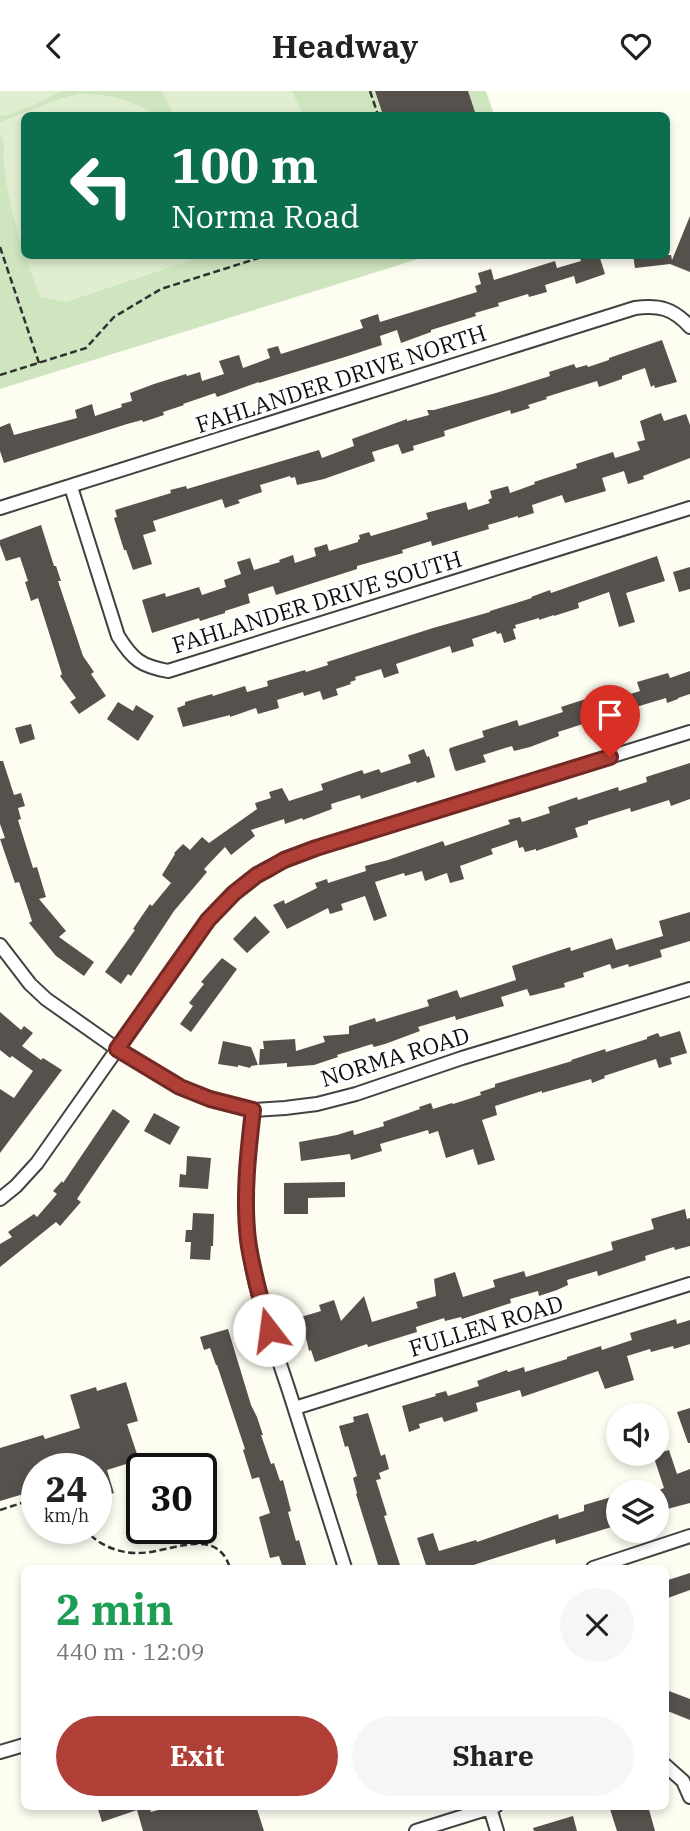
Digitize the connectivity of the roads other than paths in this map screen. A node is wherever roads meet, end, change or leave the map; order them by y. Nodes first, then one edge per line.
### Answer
1 (690, 327) edge
2 (71, 487) junction
3 (0, 508) edge
4 (690, 508) edge
5 (690, 732) edge
6 (0, 945) edge
7 (690, 989) edge
8 (117, 1049) junction
9 (253, 1110) junction
10 (0, 1199) edge
11 (690, 1284) edge
12 (295, 1408) junction
13 (690, 1536) edge
14 (344, 1565) edge
15 (602, 1565) edge
16 (21, 1746) edge
17 (0, 1752) edge
18 (669, 1768) edge
19 (690, 1797) edge
20 (483, 1810) edge
21 (494, 1810) edge
22 (416, 1831) edge
23 (497, 1831) edge

1 - 2 street, FAHLANDER DRIVE NORTH
2 - 3 street, FAHLANDER DRIVE NORTH
2 - 4 street, FAHLANDER DRIVE SOUTH
5 - 8 street
6 - 8 street, NORMA ROAD
7 - 9 street, NORMA ROAD
8 - 9 street, NORMA ROAD
8 - 10 street
9 - 12 street
11 - 12 street, FULLEN ROAD
12 - 14 street
13 - 15 street
16 - 17 street
18 - 19 street
20 - 22 street
21 - 23 street

